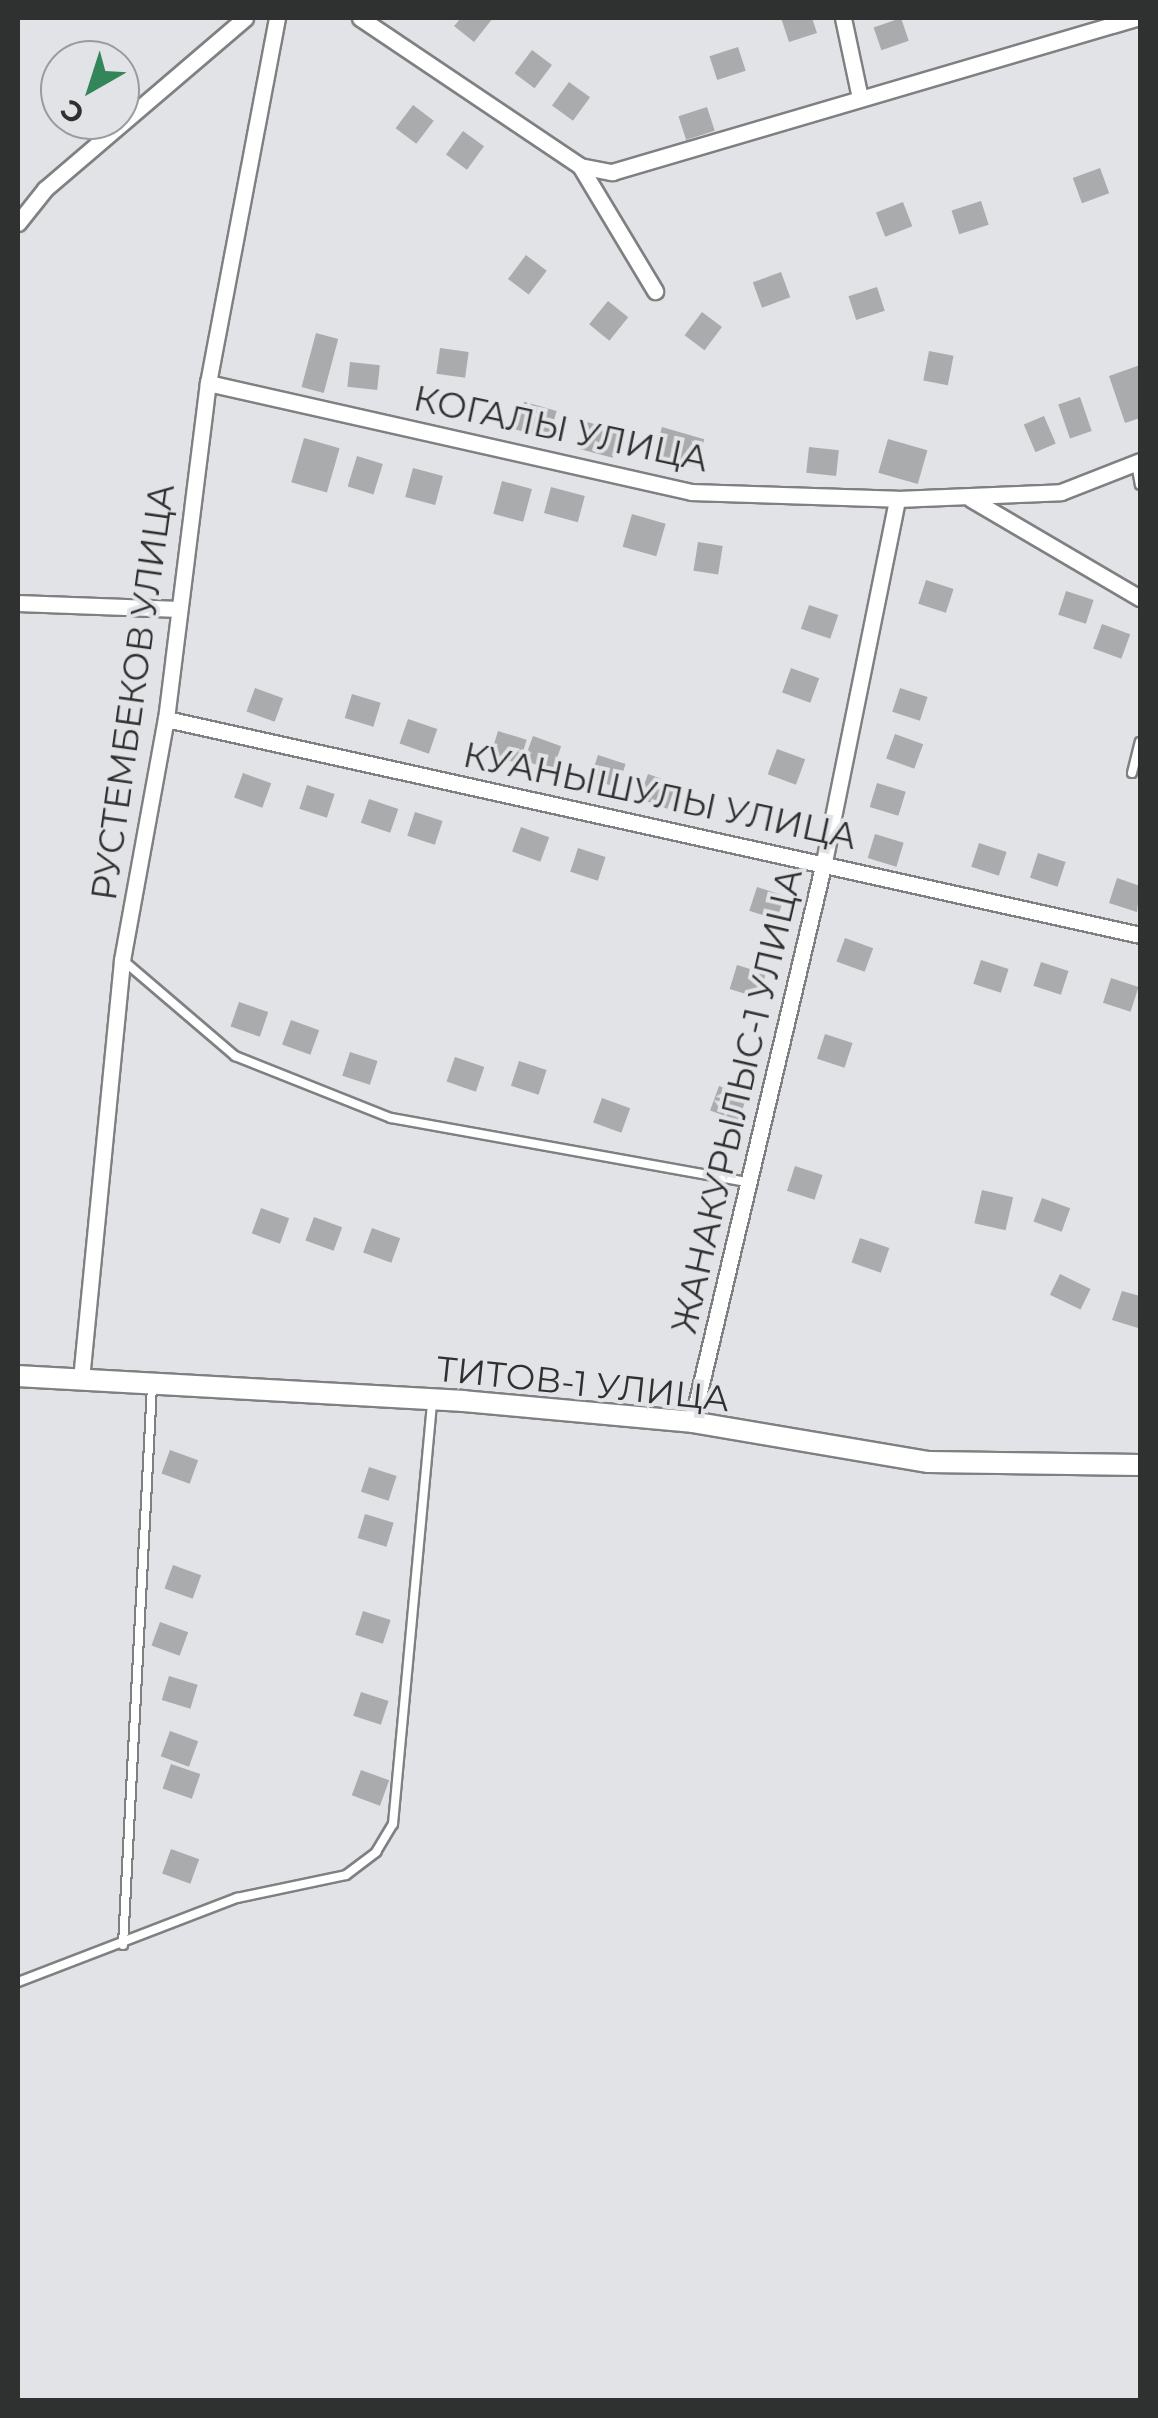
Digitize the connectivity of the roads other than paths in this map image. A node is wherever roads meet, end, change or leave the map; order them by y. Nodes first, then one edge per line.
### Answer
1 (244, 18) edge
2 (277, 18) edge
3 (360, 18) edge
4 (844, 18) edge
5 (1136, 18) edge
6 (860, 98) junction
7 (580, 166) junction
8 (18, 222) edge
9 (655, 291) dead end
10 (208, 382) junction
11 (1138, 462) edge
12 (1140, 485) edge
13 (969, 497) junction
14 (897, 498) junction
15 (1140, 598) edge
16 (18, 603) edge
17 (180, 609) junction
18 (166, 720) junction
19 (1140, 742) edge
20 (1132, 773) dead end
21 (824, 862) junction
22 (1140, 934) edge
23 (122, 960) junction
24 (748, 1182) junction
25 (18, 1376) edge
26 (80, 1379) junction
27 (152, 1383) junction
28 (433, 1399) junction
29 (692, 1422) junction
30 (1140, 1465) edge
31 (123, 1945) junction
32 (18, 1982) edge

1 - 8 street
2 - 10 street, РУСТЕМБЕКОВ УЛИЦА
3 - 7 street
4 - 6 street
5 - 6 street
6 - 7 street
7 - 9 street
10 - 14 street, КОГАЛЫ УЛИЦА
10 - 17 street, РУСТЕМБЕКОВ УЛИЦА
11 - 12 lane
11 - 13 street, КОГАЛЫ УЛИЦА
13 - 14 street, КОГАЛЫ УЛИЦА
13 - 15 street
14 - 21 street, ЖАНАКУРЫЛЫС-1 УЛИЦА
16 - 17 street
17 - 18 street, РУСТЕМБЕКОВ УЛИЦА
18 - 21 street, КУАНЫШУЛЫ УЛИЦА
18 - 23 street, РУСТЕМБЕКОВ УЛИЦА
19 - 20 lane
21 - 22 street, КУАНЫШУЛЫ УЛИЦА
21 - 24 street, ЖАНАКУРЫЛЫС-1 УЛИЦА
23 - 24 lane
23 - 26 street, РУСТЕМБЕКОВ УЛИЦА
24 - 29 street, ЖАНАКУРЫЛЫС-1 УЛИЦА
25 - 26 street, ТИТОВ-1 УЛИЦА
26 - 27 street, ТИТОВ-1 УЛИЦА
27 - 28 street, ТИТОВ-1 УЛИЦА
27 - 31 lane
28 - 29 street, ТИТОВ-1 УЛИЦА
28 - 31 lane
29 - 30 street, ТИТОВ-1 УЛИЦА
31 - 32 lane

